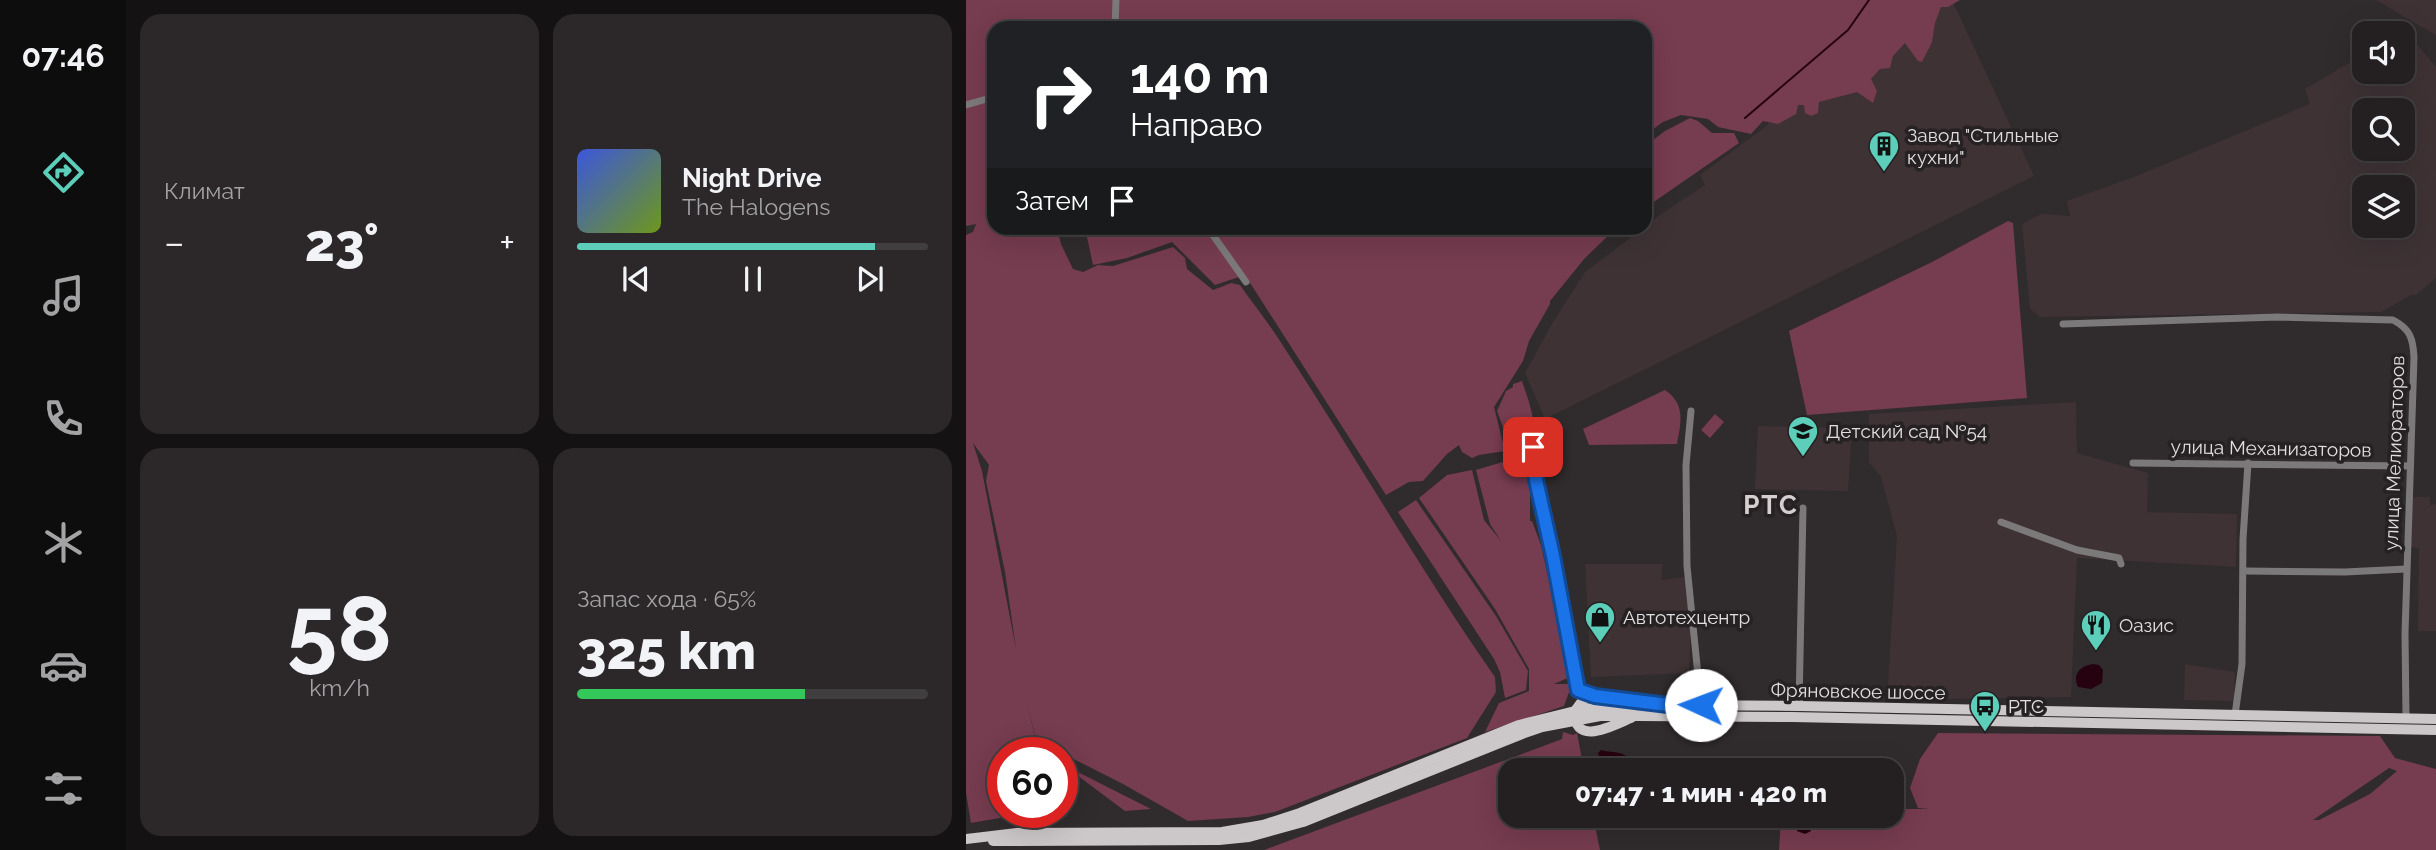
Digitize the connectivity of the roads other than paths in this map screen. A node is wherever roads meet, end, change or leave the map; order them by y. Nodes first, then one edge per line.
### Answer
1 (1116, 0) edge
2 (1115, 21) edge
3 (987, 99) edge
4 (966, 105) edge
5 (1213, 235) edge
6 (1246, 282) dead end
7 (2063, 324) dead end
8 (1691, 411) dead end
9 (1533, 447) dead end
10 (2133, 463) dead end
11 (2248, 463) junction
12 (2410, 466) junction
13 (1802, 508) dead end
14 (2001, 522) dead end
15 (2121, 564) dead end
16 (2406, 569) junction
17 (2245, 570) junction
18 (1578, 690) junction
19 (1595, 696) junction
20 (1668, 705) junction
21 (1701, 705) junction
22 (1799, 706) junction
23 (1575, 715) junction
24 (2235, 715) junction
25 (1555, 716) junction
26 (2406, 718) junction
27 (2436, 719) edge
28 (2436, 730) edge
29 (966, 839) edge
30 (1017, 845) edge
31 (966, 846) edge

1 - 2 street
3 - 4 street
5 - 6 street
7 - 12 street, улица Мелиораторов
8 - 21 street
9 - 18 street
10 - 11 street, улица Механизаторов
11 - 12 street, улица Механизаторов
11 - 17 street
12 - 16 street, улица Мелиораторов
13 - 22 street
14 - 15 street
16 - 17 street
16 - 26 street, улица Мелиораторов
17 - 24 street
18 - 19 main road
18 - 23 main road
18 - 25 main road
19 - 20 main road
19 - 23 main road
20 - 21 main road, Фряновское шоссе
20 - 23 main road, Фряновское шоссе
21 - 22 main road, Фряновское шоссе
22 - 24 main road, Фряновское шоссе
23 - 25 main road, Фряновское шоссе
23 - 28 main road, Фряновское шоссе
23 - 30 main road, Фряновское шоссе
24 - 26 main road, Фряновское шоссе
25 - 29 main road, Фряновское шоссе
26 - 27 main road, Фряновское шоссе
30 - 31 main road, Фряновское шоссе

